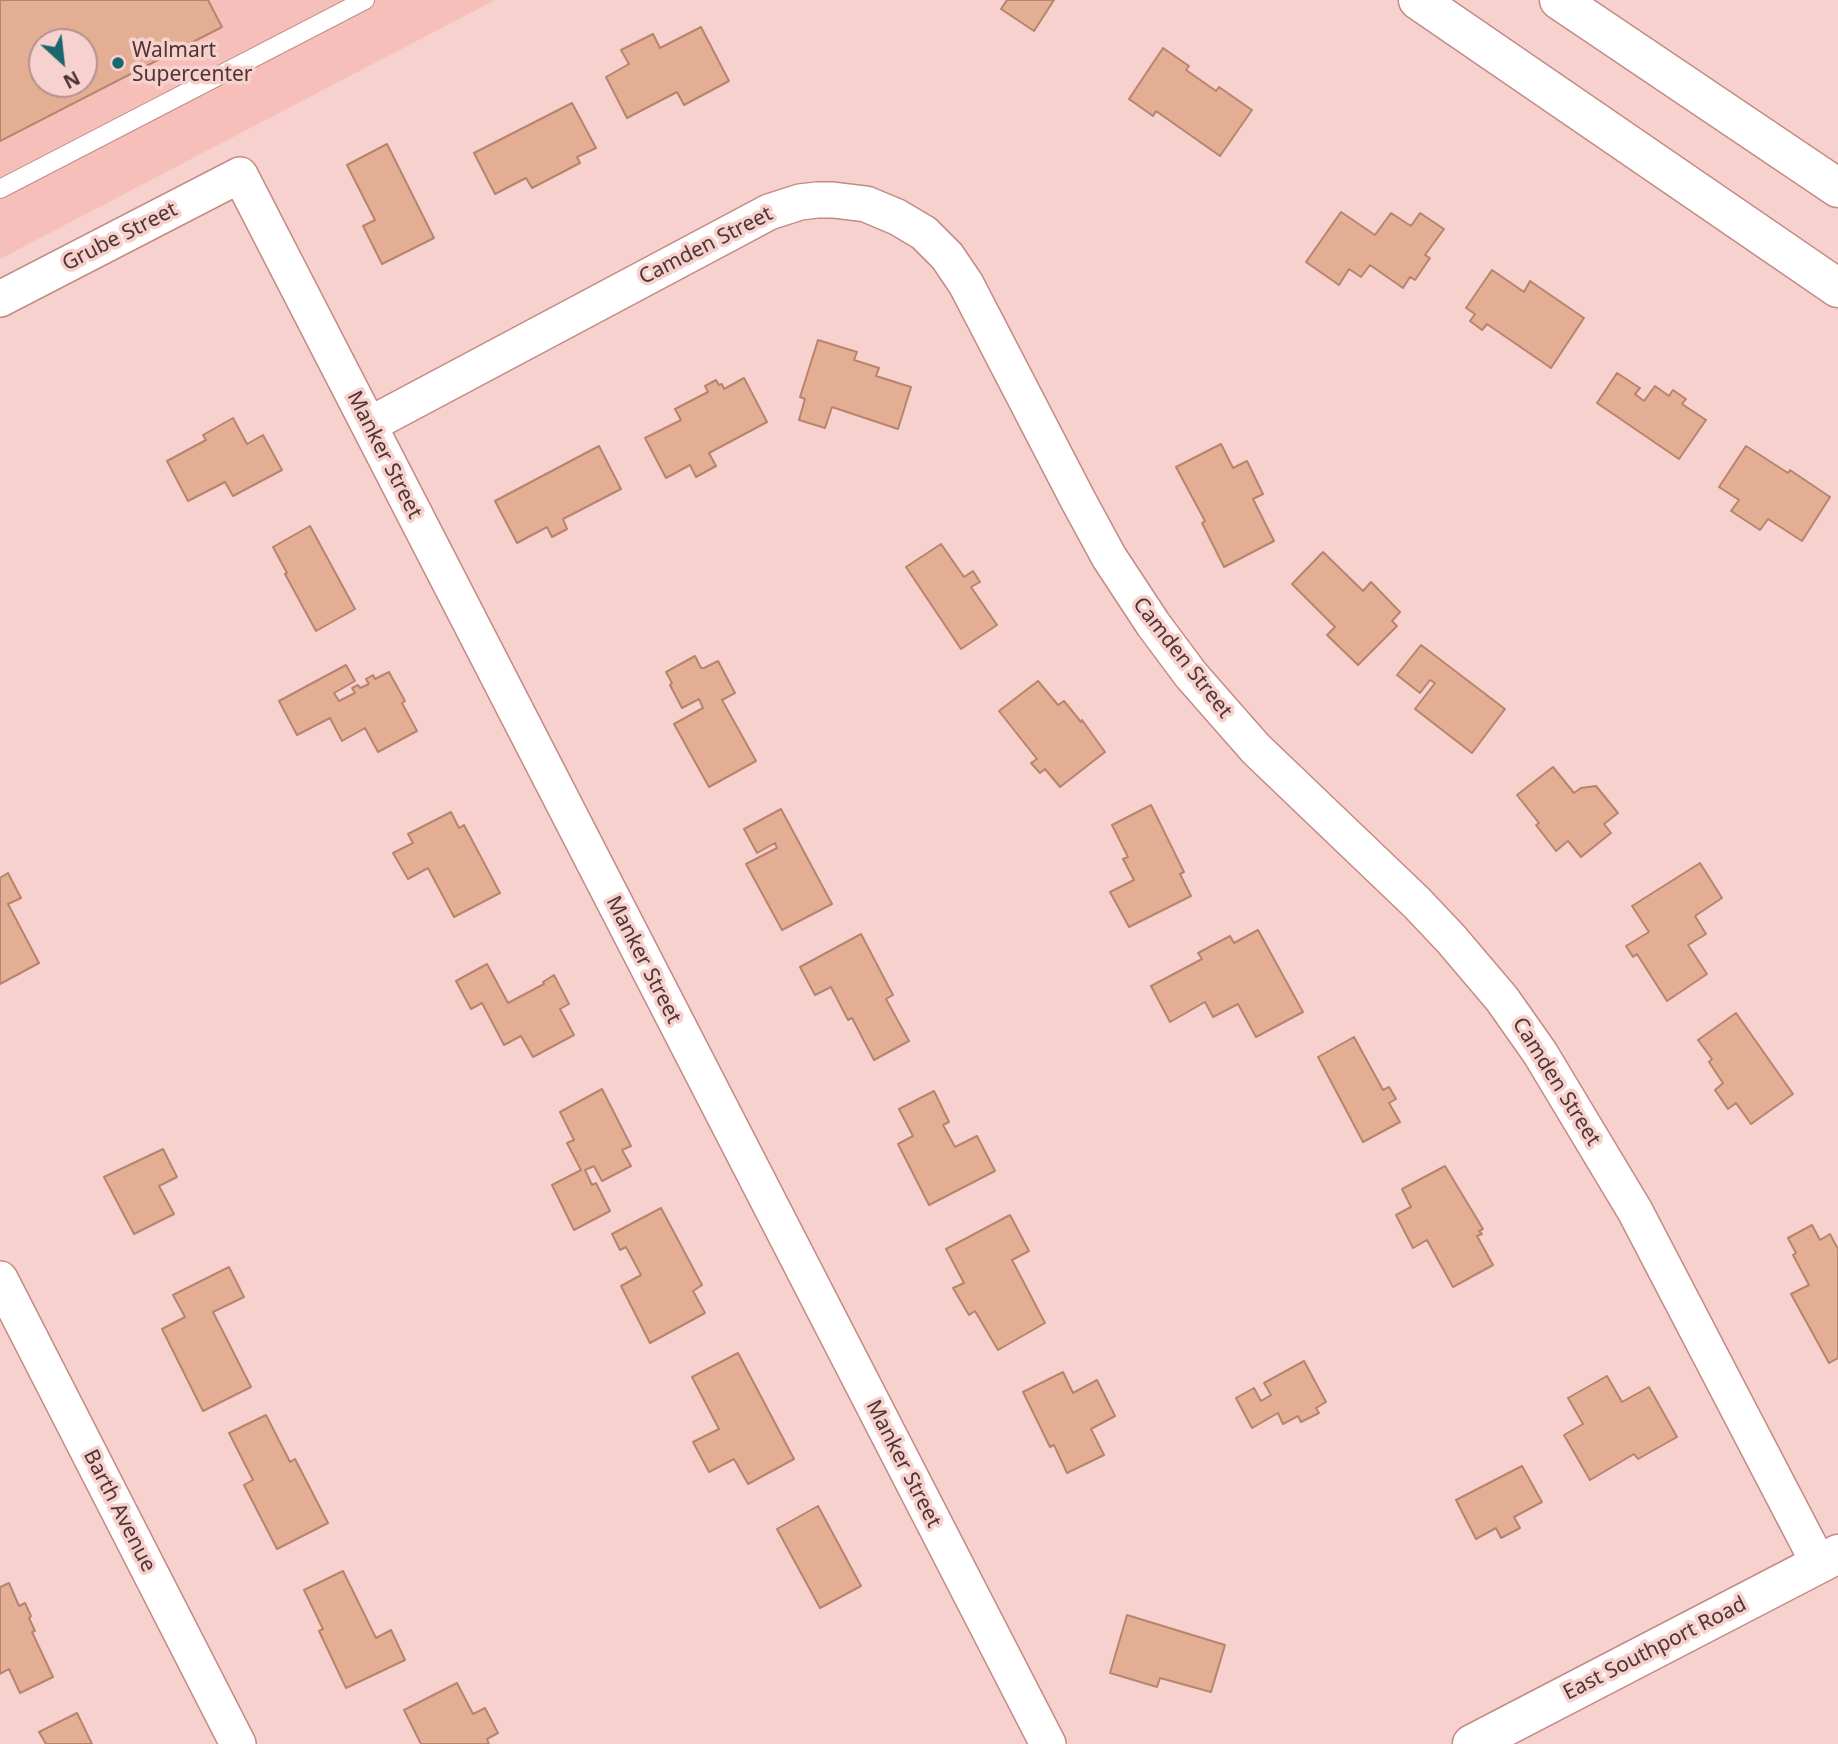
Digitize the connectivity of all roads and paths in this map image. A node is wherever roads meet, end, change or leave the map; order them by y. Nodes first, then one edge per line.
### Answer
1 (365, 0) edge
2 (1418, 0) edge
3 (1559, 0) edge
4 (339, 6) edge
5 (240, 175) joint
6 (1838, 188) edge
7 (0, 189) edge
8 (1838, 288) edge
9 (0, 299) edge
10 (369, 425) junction
11 (0, 1279) edge
12 (1828, 1559) edge
13 (238, 1744) edge
14 (1048, 1744) edge
15 (1472, 1744) edge

1 - 4 lane
2 - 8 main road
3 - 6 main road
4 - 7 lane
5 - 9 street, Grube Street
5 - 10 street, Manker Street
10 - 12 street, Camden Street
10 - 14 street, Manker Street
11 - 13 street, Barth Avenue
12 - 15 main road, East Southport Road

